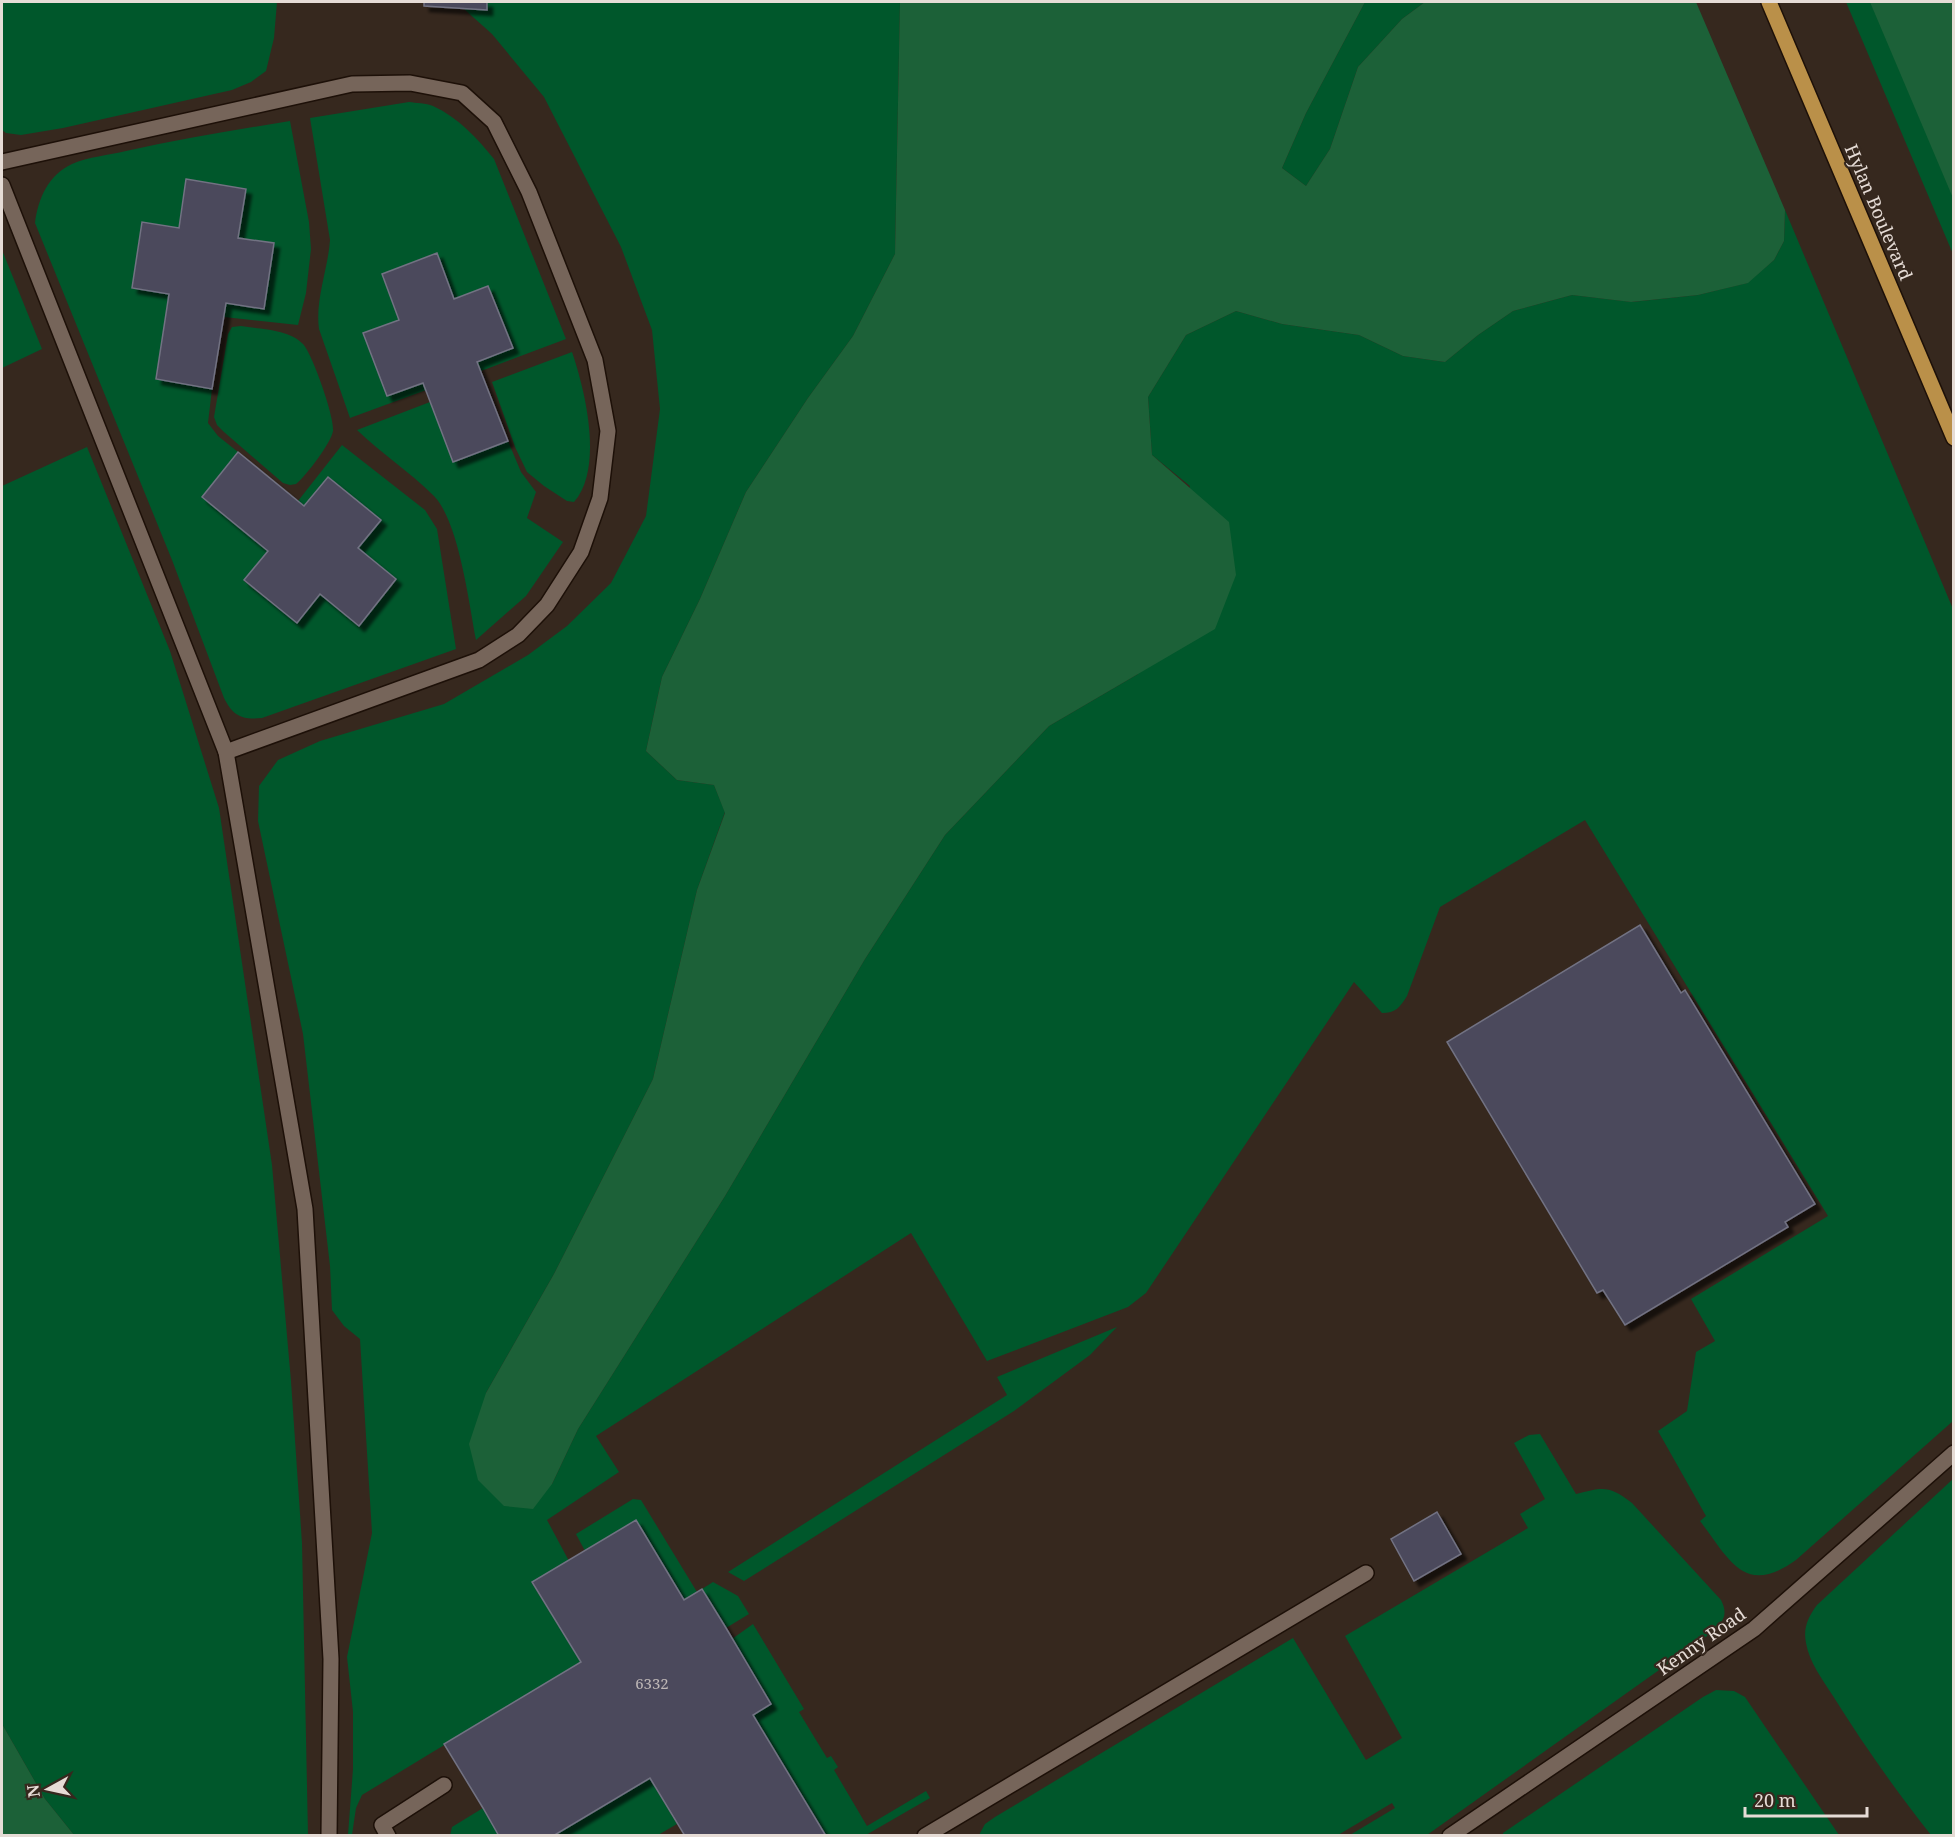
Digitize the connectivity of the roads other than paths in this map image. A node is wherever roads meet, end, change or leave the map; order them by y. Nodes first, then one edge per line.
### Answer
1 (1769, 2) edge
2 (2, 162) edge
3 (2, 185) edge
4 (1953, 438) edge
5 (226, 752) junction
6 (1953, 1453) edge
7 (1366, 1572) dead end
8 (444, 1785) dead end
9 (954, 1818) junction
10 (329, 1836) edge
11 (388, 1836) edge
12 (925, 1836) edge
13 (953, 1836) edge
14 (1450, 1836) edge

1 - 4 main road, Hylan Boulevard
2 - 5 lane
3 - 5 lane
5 - 10 lane
6 - 14 lane, Kenny Road
7 - 9 lane
8 - 11 lane
9 - 12 lane
9 - 13 lane

